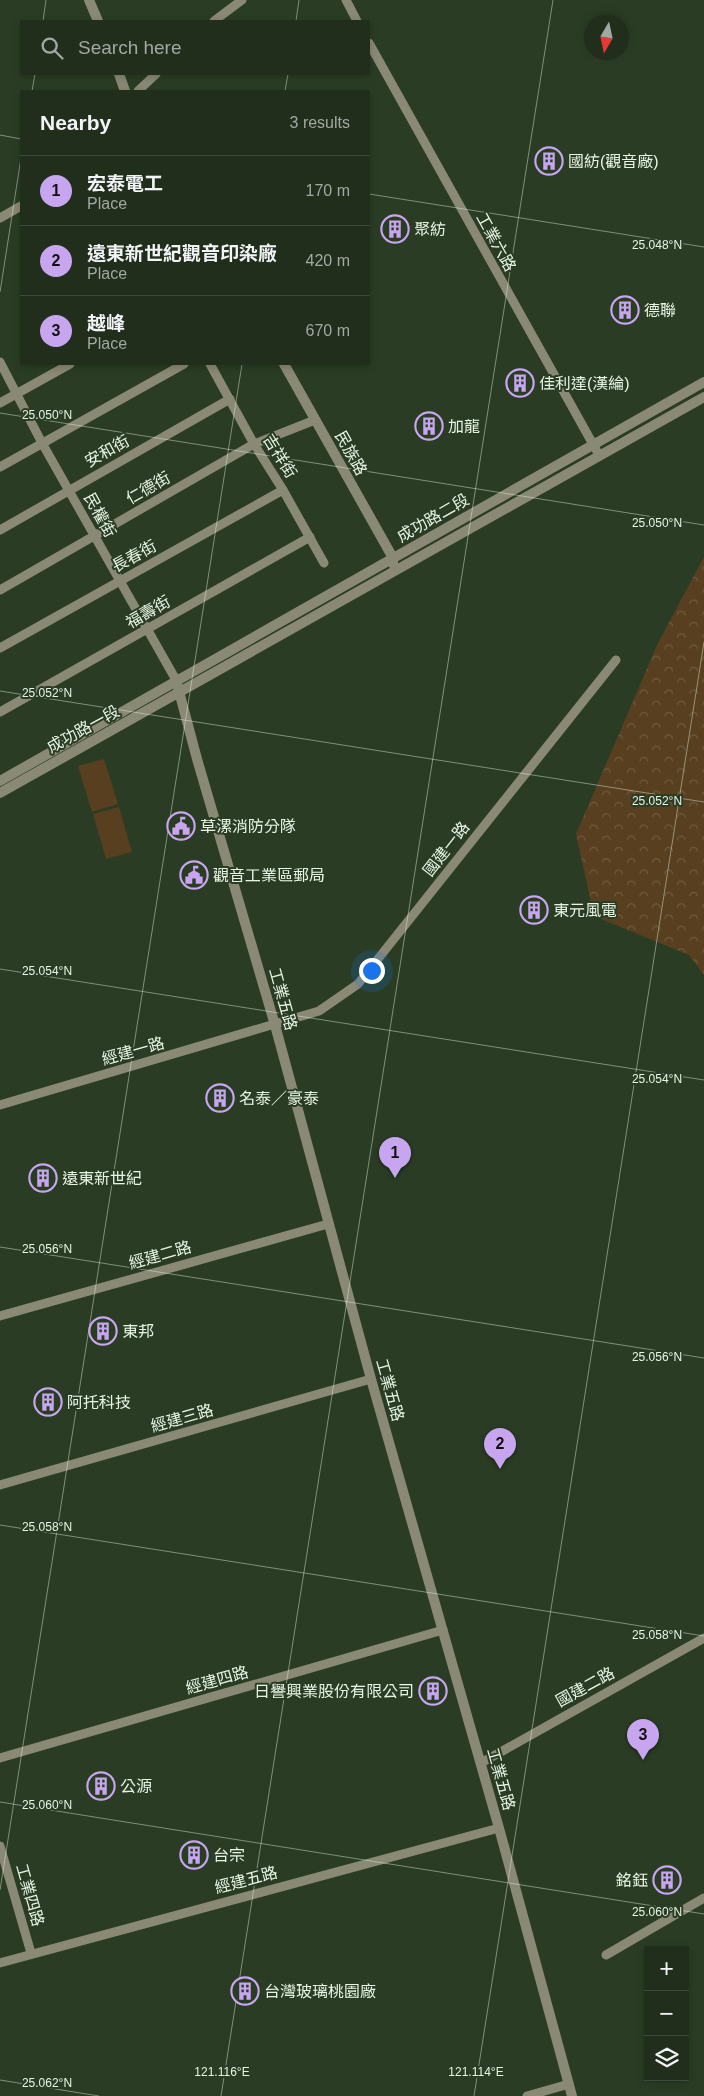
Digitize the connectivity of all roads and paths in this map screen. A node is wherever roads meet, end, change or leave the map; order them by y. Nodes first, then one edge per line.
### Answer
1 (90, 0) edge
2 (242, 0) edge
3 (346, 0) edge
4 (98, 20) edge
5 (215, 20) edge
6 (356, 20) edge
7 (370, 45) edge
8 (119, 75) edge
9 (155, 75) edge
10 (125, 90) edge
11 (139, 90) edge
12 (20, 207) edge
13 (0, 218) edge
14 (0, 362) edge
15 (68, 365) edge
16 (182, 365) edge
17 (211, 365) edge
18 (285, 365) edge
19 (704, 382) edge
20 (16, 394) junction
21 (704, 397) edge
22 (230, 399) junction
23 (0, 403) edge
24 (315, 420) junction
25 (42, 443) junction
26 (254, 444) junction
27 (591, 444) junction
28 (599, 455) junction
29 (0, 467) edge
30 (69, 490) junction
31 (283, 490) junction
32 (0, 530) edge
33 (95, 537) junction
34 (310, 537) junction
35 (393, 558) junction
36 (324, 563) dead end
37 (394, 572) junction
38 (120, 582) junction
39 (0, 590) edge
40 (148, 630) junction
41 (0, 648) edge
42 (616, 660) dead end
43 (176, 680) junction
44 (181, 692) junction
45 (0, 712) edge
46 (0, 780) edge
47 (0, 793) edge
48 (275, 1025) junction
49 (0, 1105) edge
50 (328, 1224) junction
51 (0, 1316) edge
52 (371, 1379) junction
53 (0, 1485) edge
54 (443, 1630) junction
55 (704, 1638) edge
56 (0, 1758) edge
57 (481, 1763) junction
58 (499, 1828) junction
59 (0, 1846) edge
60 (704, 1898) edge
61 (31, 1953) junction
62 (606, 1955) dead end
63 (0, 1963) edge
64 (569, 2084) junction
65 (527, 2096) edge
66 (572, 2096) edge

1 - 4 street
2 - 5 street
3 - 6 street
7 - 27 street, 工業六路
8 - 10 street
9 - 11 street
12 - 13 street
14 - 20 street, 民權街
15 - 20 street
16 - 25 street
17 - 22 street, 吉祥街
18 - 24 street, 民族路
19 - 27 street, 成功路二段
20 - 23 street
20 - 25 street, 民權街
21 - 28 street, 成功路二段
22 - 26 street, 吉祥街
22 - 30 street, 安和街
24 - 26 street, 仁德街
24 - 35 street, 民族路
25 - 29 street
25 - 30 street, 民權街
26 - 31 street, 吉祥街
26 - 33 street, 仁德街
27 - 28 street, 工業六路
27 - 35 street, 成功路二段
28 - 37 street, 成功路二段
30 - 32 street, 安和街
30 - 33 street, 民權街
31 - 34 street, 吉祥街
31 - 38 street, 長春街
33 - 38 street, 民權街
33 - 39 street, 仁德街
34 - 36 street, 吉祥街
34 - 40 street, 福壽街
35 - 37 street
35 - 43 street, 成功路二段
37 - 44 street, 成功路二段
38 - 40 street, 民權街
38 - 41 street, 長春街
40 - 43 street, 民權街
40 - 45 street, 福壽街
42 - 48 street, 國建一路
43 - 44 street, 工業五路
43 - 46 street, 成功路一段
44 - 47 street, 成功路一段
44 - 48 street, 工業五路
48 - 49 street, 經建一路
48 - 50 street, 工業五路
50 - 51 street, 經建二路
50 - 52 street, 工業五路
52 - 53 street, 經建三路
52 - 54 street, 工業五路
54 - 56 street, 經建四路
54 - 57 street, 工業五路
55 - 57 street, 國建二路
57 - 58 street, 工業五路
58 - 61 street, 經建五路
58 - 64 street, 工業五路
59 - 61 street, 工業四路
60 - 62 street
61 - 63 street, 經建五路
64 - 65 street
64 - 66 street, 工業五路

